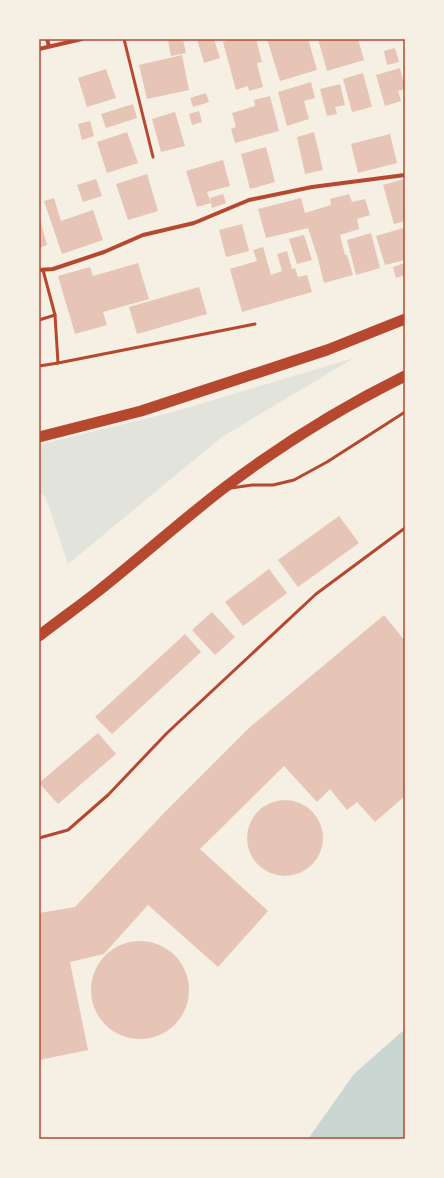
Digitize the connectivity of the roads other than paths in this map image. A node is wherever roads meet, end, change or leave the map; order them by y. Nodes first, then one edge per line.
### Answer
1 (47, 39) edge
2 (82, 39) edge
3 (124, 39) edge
4 (49, 46) junction
5 (39, 49) edge
6 (153, 157) dead end
7 (405, 175) edge
8 (41, 270) edge
9 (55, 315) junction
10 (405, 319) edge
11 (39, 320) edge
12 (256, 324) dead end
13 (58, 363) junction
14 (39, 366) edge
15 (405, 376) edge
16 (405, 412) edge
17 (39, 437) edge
18 (224, 488) junction
19 (405, 528) edge
20 (39, 636) edge
21 (39, 838) edge

1 - 4 street
2 - 4 street
3 - 6 lane
4 - 5 street
7 - 8 street
8 - 9 lane
9 - 11 lane
9 - 13 lane
10 - 17 highway
12 - 13 lane
13 - 14 lane
15 - 18 highway
16 - 18 lane
18 - 20 highway
19 - 21 lane

